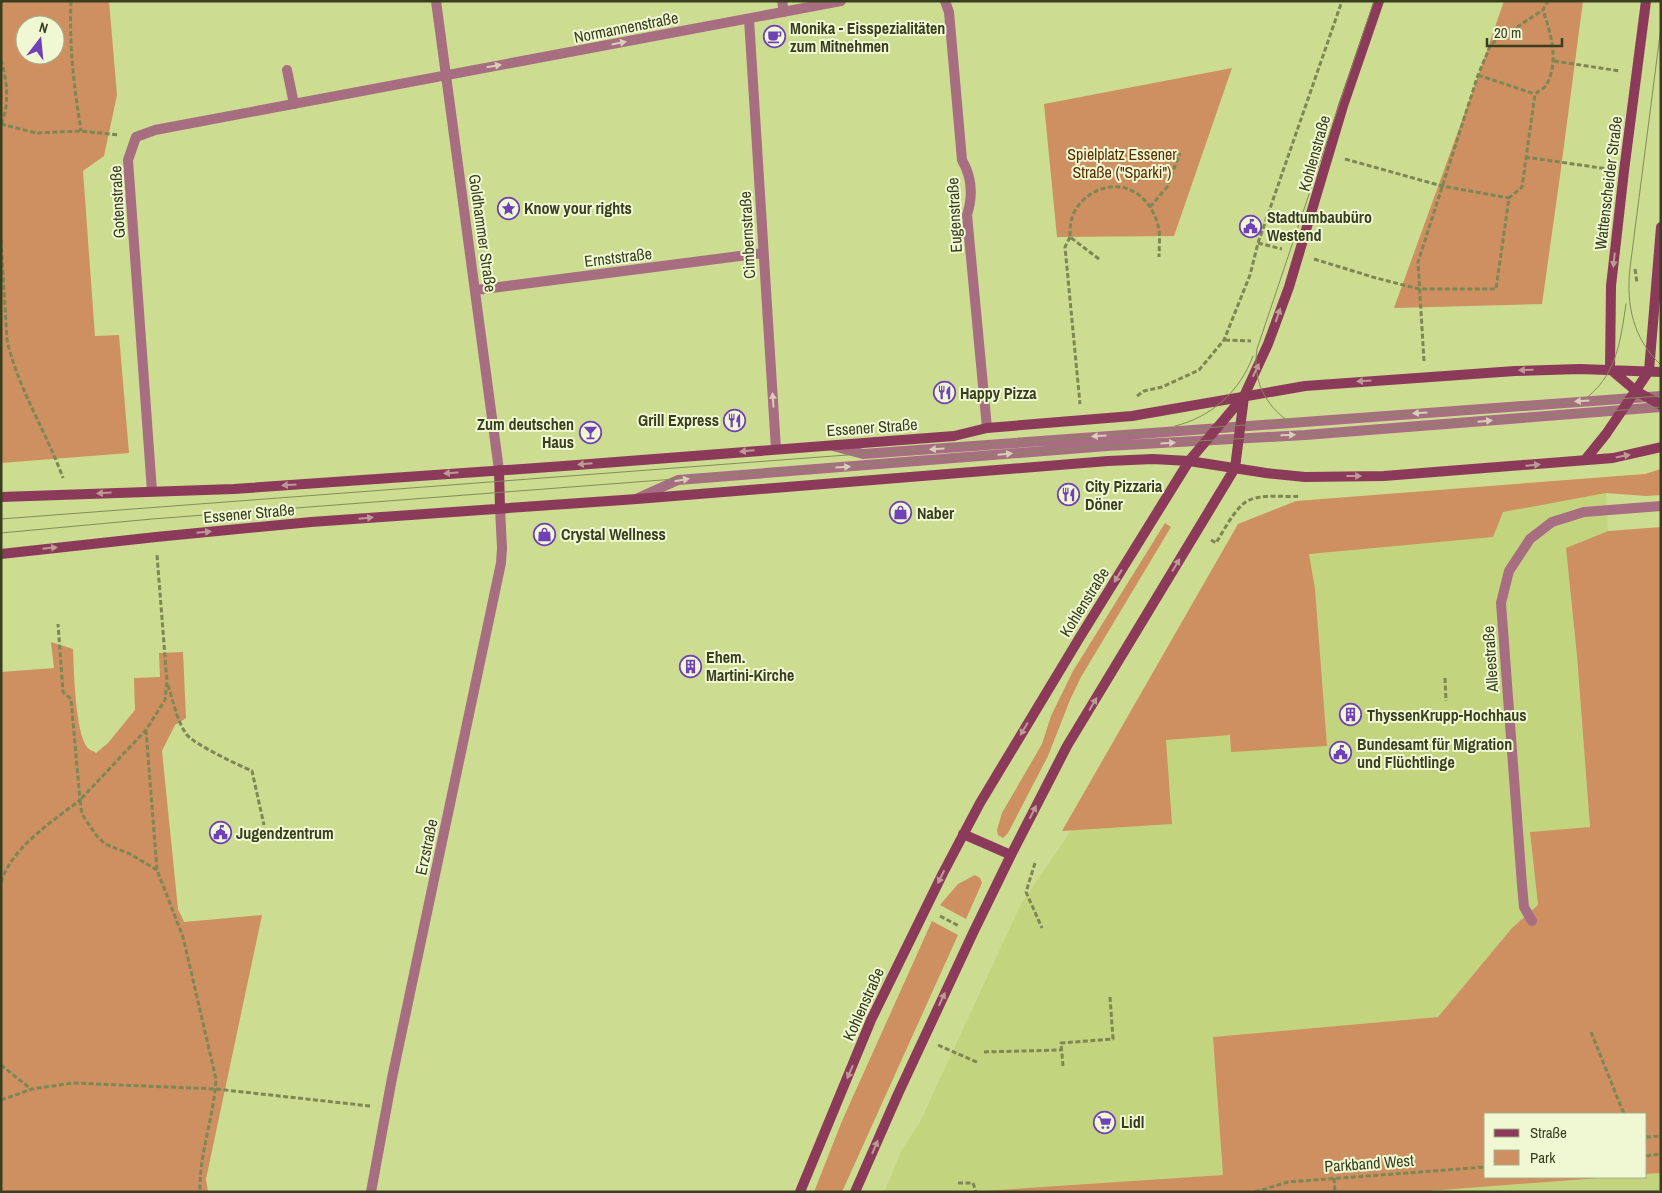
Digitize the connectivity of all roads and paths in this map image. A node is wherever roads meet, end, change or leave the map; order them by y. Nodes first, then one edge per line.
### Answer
1 (71, 1) edge
2 (436, 1) edge
3 (782, 1) edge
4 (841, 1) edge
5 (945, 1) edge
6 (1342, 1) edge
7 (1378, 1) edge
8 (1548, 1) edge
9 (1646, 1) edge
10 (1543, 10) junction
11 (784, 12) junction
12 (749, 19) junction
13 (1, 60) edge
14 (1554, 61) junction
15 (287, 70) dead end
16 (1636, 73) junction
17 (446, 75) junction
18 (1478, 76) junction
19 (1535, 94) junction
20 (294, 104) junction
21 (1, 124) edge
22 (81, 131) junction
23 (136, 137) junction
24 (1180, 153) dead end
25 (1329, 155) junction
26 (1525, 157) junction
27 (1624, 172) junction
28 (1442, 186) junction
29 (1509, 198) junction
30 (1150, 207) junction
31 (1661, 227) edge
32 (1070, 237) junction
33 (1, 240) edge
34 (1258, 242) junction
35 (763, 253) junction
36 (1299, 254) junction
37 (1159, 257) dead end
38 (1099, 259) dead end
39 (1635, 269) dead end
40 (1419, 289) junction
41 (476, 290) junction
42 (1654, 294) junction
43 (1224, 340) junction
44 (1268, 344) junction
45 (1610, 369) junction
46 (1649, 371) junction
47 (1661, 372) edge
48 (1426, 377) junction
49 (1144, 392) dead end
50 (1633, 395) junction
51 (1244, 396) junction
52 (1661, 396) edge
53 (1646, 397) junction
54 (1661, 406) edge
55 (1622, 411) junction
56 (1081, 420) junction
57 (1241, 426) junction
58 (1217, 427) junction
59 (987, 428) junction
60 (1239, 437) junction
61 (1206, 440) junction
62 (831, 445) junction
63 (1661, 448) edge
64 (776, 449) junction
65 (57, 460) dead end
66 (1585, 460) junction
67 (1190, 461) junction
68 (1235, 468) junction
69 (499, 470) junction
70 (1305, 477) junction
71 (152, 491) junction
72 (1, 497) edge
73 (637, 499) junction
74 (1661, 506) edge
75 (500, 508) junction
76 (156, 536) junction
77 (1207, 537) dead end
78 (1, 554) edge
79 (58, 624) dead end
80 (1445, 678) dead end
81 (167, 682) junction
82 (1446, 701) dead end
83 (146, 730) junction
84 (80, 800) junction
85 (264, 825) dead end
86 (963, 834) junction
87 (1011, 855) junction
88 (1035, 863) dead end
89 (157, 870) junction
90 (2, 874) edge
91 (1, 882) edge
92 (925, 909) junction
93 (1532, 921) dead end
94 (1042, 928) dead end
95 (973, 933) junction
96 (1110, 997) dead end
97 (1591, 1032) dead end
98 (947, 1049) dead end
99 (1061, 1050) junction
100 (984, 1052) dead end
101 (979, 1064) dead end
102 (1, 1065) edge
103 (1063, 1066) dead end
104 (32, 1089) junction
105 (216, 1089) junction
106 (1, 1100) edge
107 (386, 1110) junction
108 (1624, 1113) edge
109 (1647, 1136) edge
110 (1661, 1136) edge
111 (1661, 1154) edge
112 (1647, 1156) edge
113 (1484, 1167) edge
114 (1334, 1178) junction
115 (958, 1183) dead end
116 (200, 1192) edge
117 (371, 1192) edge
118 (800, 1192) edge
119 (856, 1192) edge
120 (976, 1192) edge
121 (1255, 1192) edge
122 (1335, 1192) edge

1 - 22 path
2 - 17 street, Goldhammer Straße
3 - 11 street
4 - 11 street, Normannenstraße
5 - 59 street, Eugenstraße
6 - 34 path
7 - 25 main road, Kohlenstraße
8 - 10 path
9 - 16 main road, Wattenscheider Straße
10 - 14 path
10 - 18 path
11 - 12 street, Normannenstraße
17 -> 12 street, Normannenstraße
12 - 35 street, Cimbernstraße
13 - 21 path
14 - 16 path
14 - 19 path
15 - 20 street
16 - 27 main road, Wattenscheider Straße
17 - 20 street
17 - 41 street, Goldhammer Straße
18 - 19 path
18 - 28 path
19 - 26 path
20 - 23 street
21 - 22 path
22 - 23 path
23 - 71 street, Gotenstraße
24 - 30 path
25 - 28 path
25 - 36 main road, Kohlenstraße
26 - 27 path
26 - 29 path
27 -> 45 main road, Wattenscheider Straße
28 - 29 path
28 - 40 path
29 - 40 path
30 - 32 path
30 - 37 path
31 - 42 main road
32 - 38 path
32 - 56 path
33 - 65 path
34 - 36 path
34 - 43 path
35 - 41 street, Ernststraße
64 -> 35 street, Cimbernstraße
36 - 40 path
44 -> 36 main road, Kohlenstraße
39 - 42 path
40 - 48 path
41 - 69 street, Goldhammer Straße
42 - 46 main road
43 - 44 path
43 - 49 path
51 -> 44 main road, Kohlenstraße
45 - 46 main road
45 -> 48 main road
45 - 50 main road
46 - 47 main road
46 - 50 main road
48 -> 51 main road
50 - 53 main road
50 - 55 main road
50 -> 57 street
51 - 56 main road, Essener Straße
51 - 57 main road, Kohlenstraße
51 - 58 main road, Kohlenstraße
52 - 53 street
53 - 54 main road
54 - 55 street
60 -> 55 street
55 - 66 main road
56 - 59 main road, Essener Straße
57 - 58 street
57 - 60 main road, Kohlenstraße
58 - 61 main road, Kohlenstraße
58 -> 62 street
59 - 62 main road, Essener Straße
60 - 61 street
60 - 68 main road, Kohlenstraße
61 - 67 main road, Kohlenstraße
73 -> 61 street
62 - 64 main road, Essener Straße
66 -> 63 main road
64 -> 69 main road, Essener Straße
70 -> 66 main road
67 - 68 main road
67 - 73 main road, Essener Straße
67 -> 86 main road, Kohlenstraße
68 - 70 main road
87 -> 68 main road, Kohlenstraße
69 -> 71 main road, Essener Straße
69 - 75 main road
70 - 77 path
71 -> 72 main road, Essener Straße
73 - 75 main road, Essener Straße
74 - 93 street, Alleestraße
76 -> 75 main road, Essener Straße
75 - 107 street, Erzstraße
78 -> 76 main road, Essener Straße
76 - 81 path
79 - 84 path
80 - 82 path
81 - 83 path
81 - 85 path
83 - 84 path
83 - 89 path
84 - 89 path
84 - 90 path
86 - 87 main road
86 -> 92 main road, Kohlenstraße
87 - 95 main road, Kohlenstraße
88 - 94 path
89 - 105 path
90 - 91 path
92 - 95 path
92 -> 118 main road, Kohlenstraße
119 -> 95 main road, Kohlenstraße
96 - 99 path
97 - 108 path
98 - 101 path
99 - 100 path
99 - 103 path
102 - 104 path
104 - 105 path
104 - 106 path
105 - 107 path
105 - 116 path
107 - 117 street, Erzstraße
109 - 110 path
111 - 112 path
113 - 114 path, Parkband West
114 - 121 path, Parkband West
114 - 122 path
115 - 120 path

